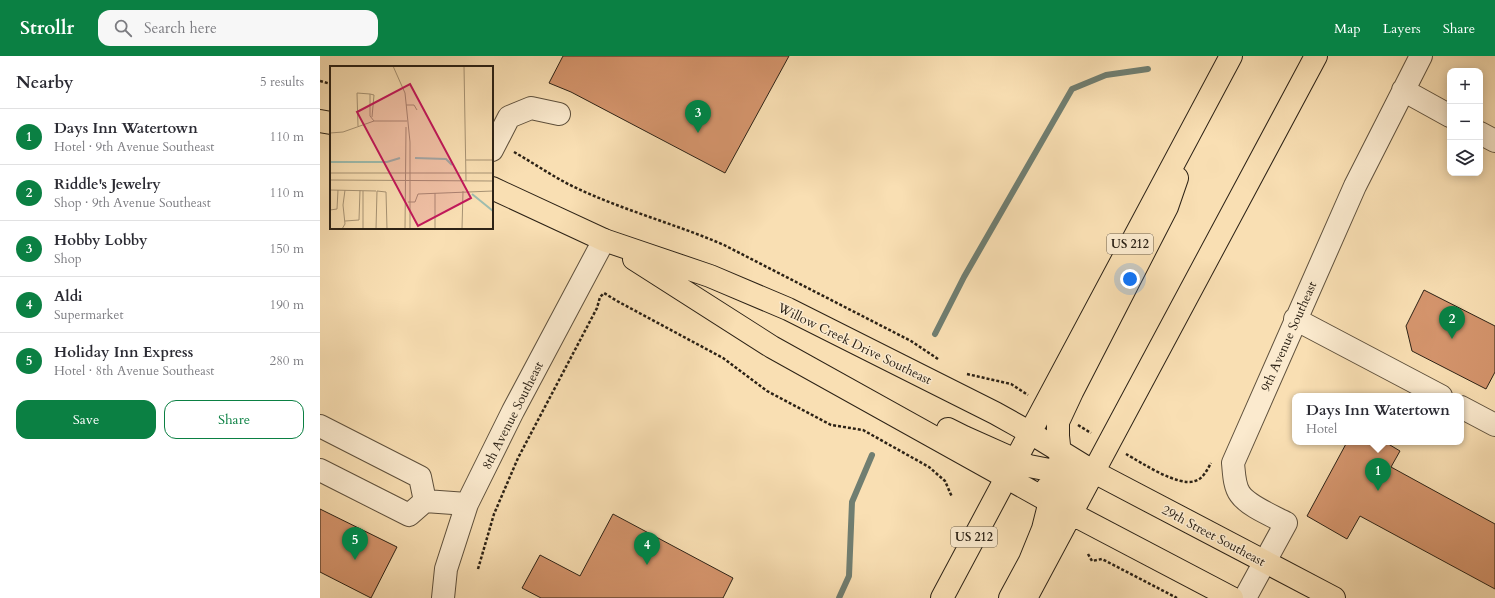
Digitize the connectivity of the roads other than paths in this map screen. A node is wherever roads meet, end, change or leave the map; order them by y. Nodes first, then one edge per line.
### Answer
1 (1231, 56) edge
2 (1316, 56) edge
3 (1421, 56) edge
4 (1403, 90) junction
5 (559, 114) dead end
6 (1447, 114) edge
7 (320, 121) edge
8 (330, 123) edge
9 (1483, 135) edge
10 (1495, 141) edge
11 (494, 146) edge
12 (493, 188) edge
13 (604, 240) junction
14 (1295, 319) junction
15 (1435, 393) edge
16 (1464, 409) edge
17 (1053, 410) junction
18 (1495, 425) edge
19 (320, 426) edge
20 (1029, 432) junction
21 (1060, 451) junction
22 (1011, 468) junction
23 (320, 470) edge
24 (1054, 476) junction
25 (1090, 479) junction
26 (425, 501) junction
27 (1050, 502) junction
28 (467, 504) junction
29 (1072, 514) junction
30 (1258, 558) junction
31 (443, 598) edge
32 (942, 598) edge
33 (1010, 598) edge
34 (1026, 598) edge
35 (1232, 598) edge
36 (1245, 598) edge
37 (1334, 598) edge

1 - 17 main road, US 212
2 - 25 main road
3 - 4 street, 9th Avenue Southeast
4 - 6 street
4 - 14 street, 9th Avenue Southeast
5 - 11 street
7 - 8 main road
9 - 10 street
12 - 13 main road, Willow Creek Drive Southeast
13 - 20 main road, Willow Creek Drive Southeast
13 - 22 main road, Willow Creek Drive Southeast
13 - 28 street, 8th Avenue Southeast
14 - 15 street
14 - 30 street, 9th Avenue Southeast
16 - 18 street
17 - 20 main road, US 212
17 - 21 main road
19 - 26 street
20 - 21 main road, Willow Creek Drive Southeast
20 - 22 main road, US 212
20 - 24 main road
21 - 24 main road
21 - 25 main road, Willow Creek Drive Southeast
22 - 24 main road
22 - 27 main road
22 - 32 main road, US 212
23 - 26 street
24 - 25 main road
24 - 27 main road
24 - 29 main road
25 - 29 main road
25 - 30 main road, 29th Street Southeast
26 - 28 street
27 - 29 main road
27 - 33 main road
28 - 31 street, 8th Avenue Southeast
29 - 34 main road
29 - 35 main road
30 - 36 street, 9th Avenue Southeast
30 - 37 main road, 29th Street Southeast

